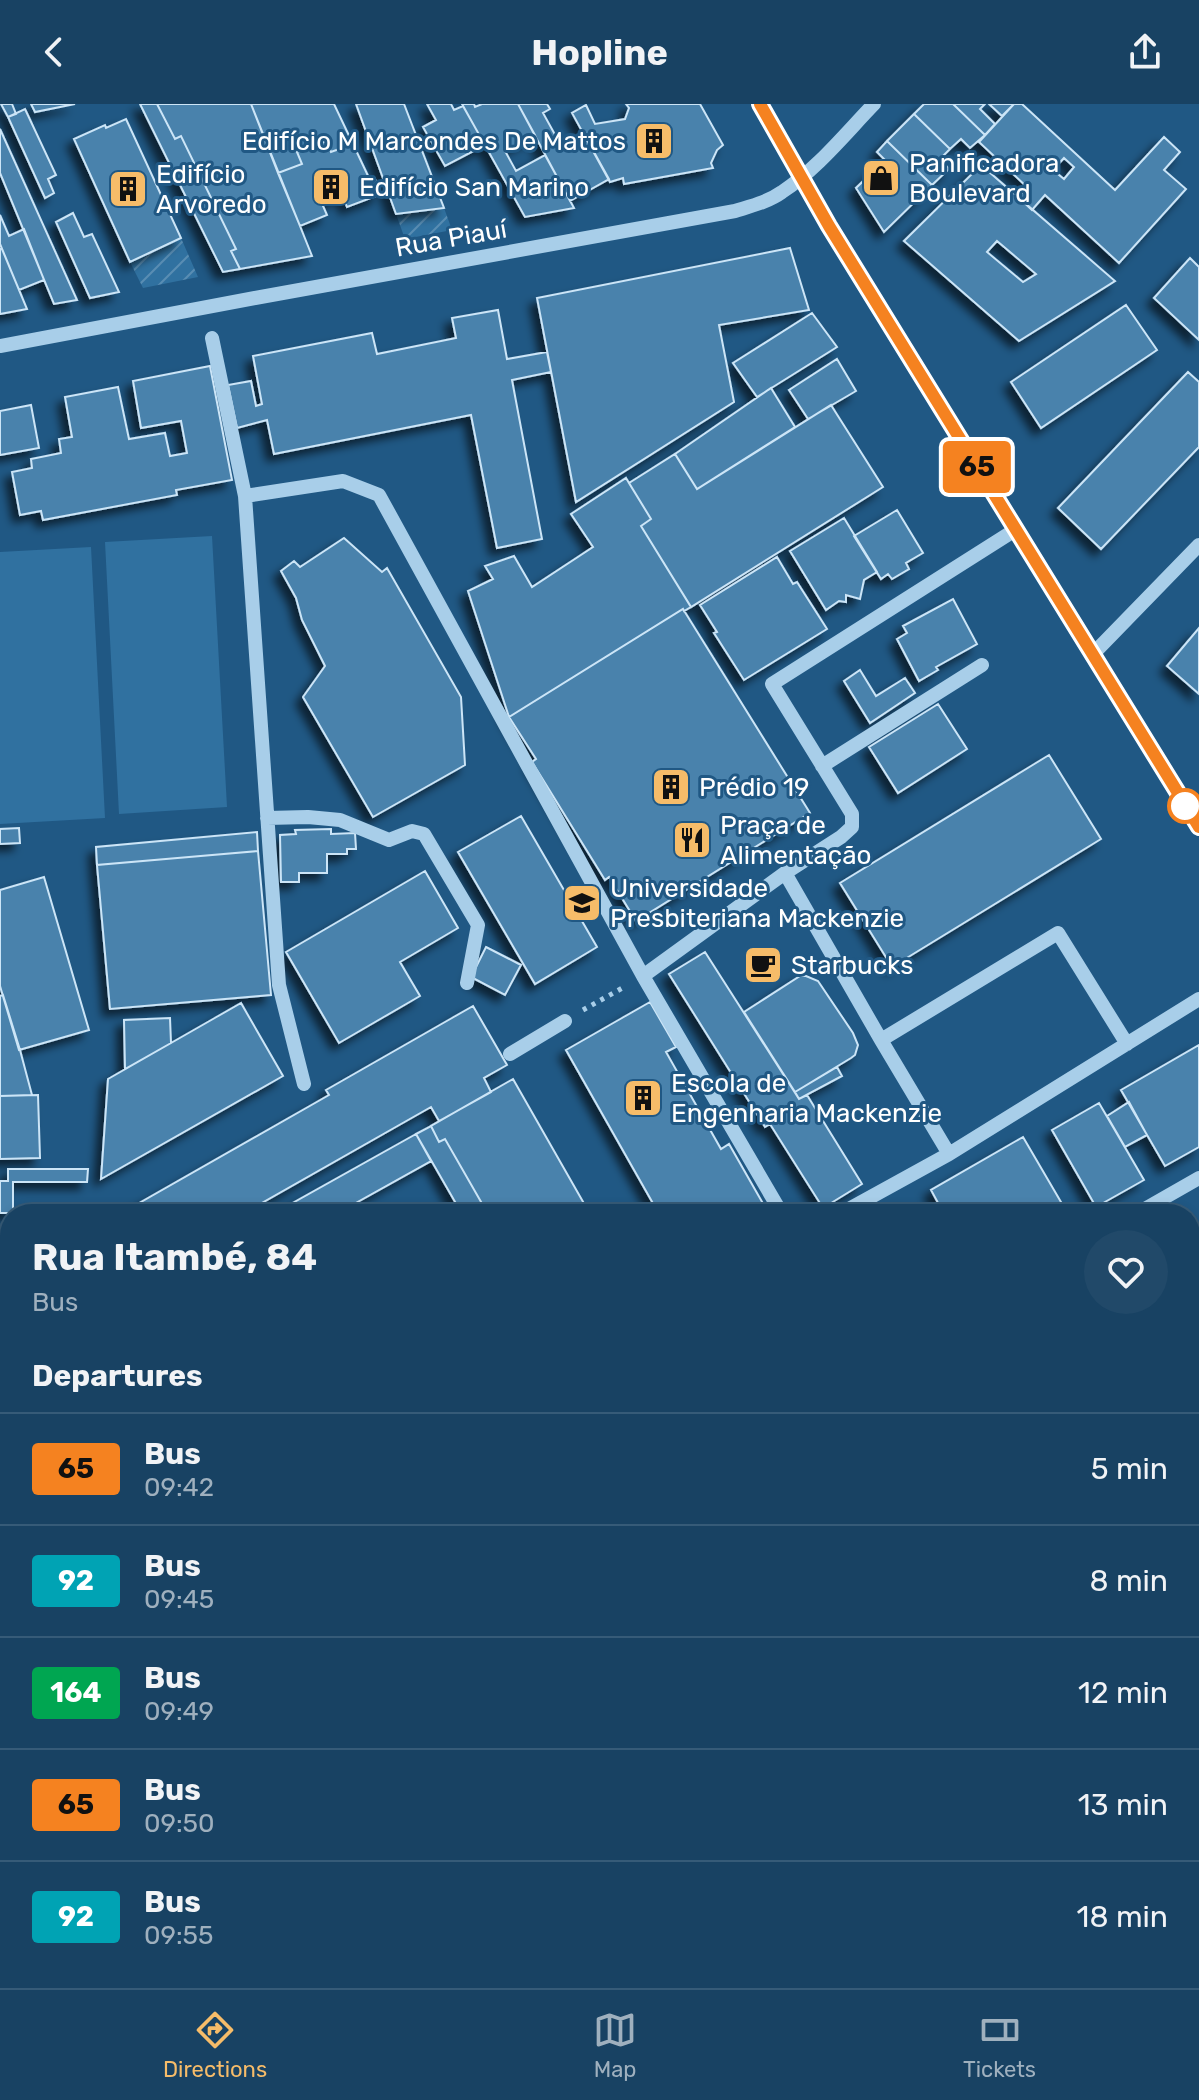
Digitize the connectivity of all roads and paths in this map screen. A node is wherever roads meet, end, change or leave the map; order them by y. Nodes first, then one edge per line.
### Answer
1 (760, 104) edge
2 (874, 104) edge
3 (801, 178) junction
4 (212, 338) dead end
5 (0, 346) edge
6 (245, 496) junction
7 (1015, 530) junction
8 (1199, 545) edge
9 (1092, 655) junction
10 (982, 665) dead end
11 (822, 766) junction
12 (267, 818) junction
13 (1199, 827) edge
14 (785, 873) junction
15 (643, 976) junction
16 (467, 983) dead end
17 (1199, 999) edge
18 (565, 1021) joint
19 (881, 1040) junction
20 (1127, 1044) junction
21 (510, 1054) dead end
22 (304, 1084) dead end
23 (949, 1154) junction
24 (1199, 1178) edge
25 (776, 1204) edge
26 (858, 1204) edge
27 (1154, 1204) edge

1 - 3 street
2 - 3 street, Rua Piauí
3 - 5 street, Rua Piauí
3 - 7 street
4 - 6 street
6 - 12 street
6 - 15 street
7 - 9 street
7 - 11 street
8 - 9 street
9 - 13 street
10 - 11 street
11 - 14 street
12 - 16 street
12 - 22 street
14 - 15 street
14 - 19 street
15 - 18 path
15 - 25 street
17 - 20 street
18 - 21 street
19 - 20 street
19 - 23 street
20 - 23 street
23 - 26 street
24 - 27 street

